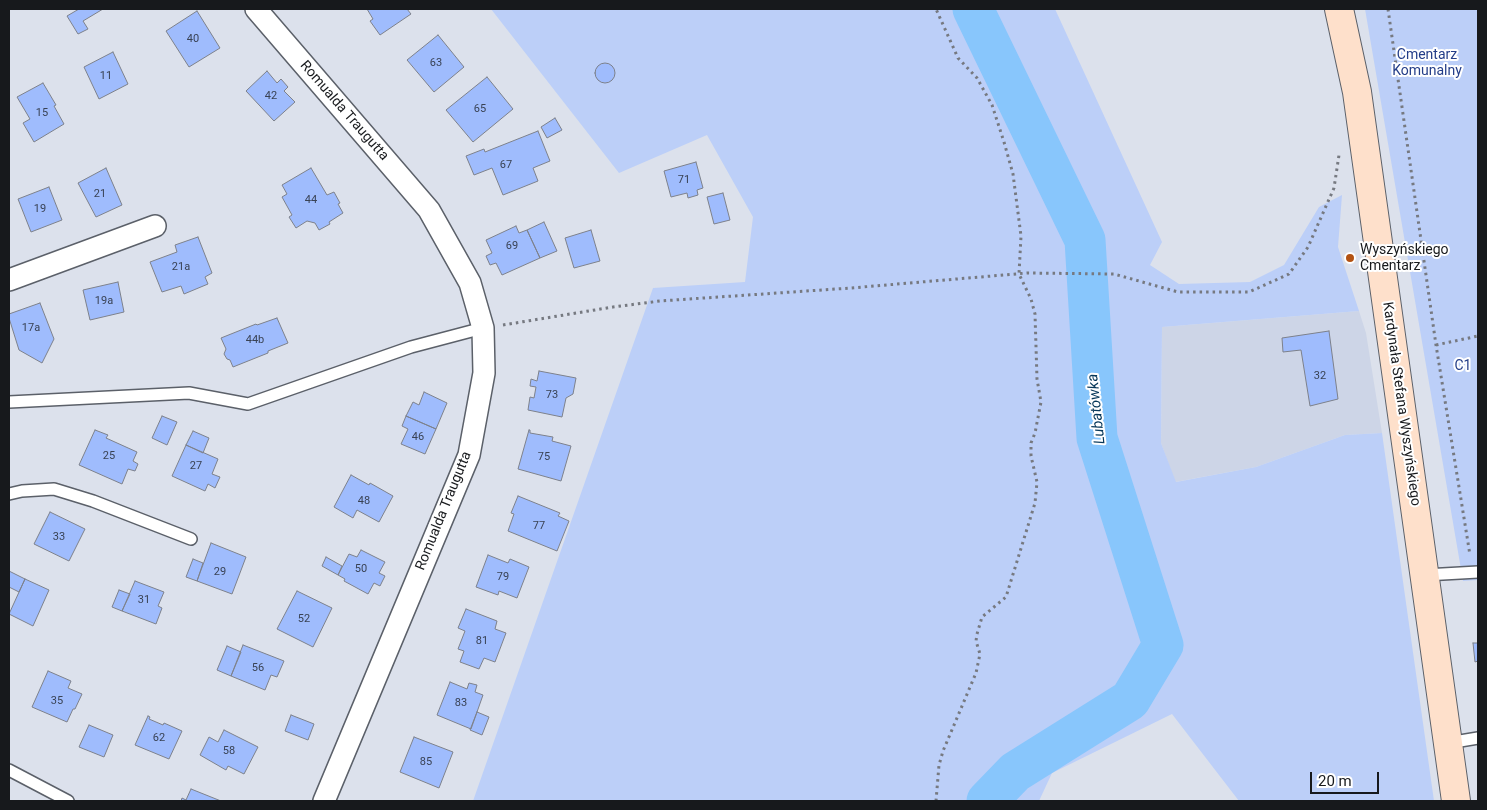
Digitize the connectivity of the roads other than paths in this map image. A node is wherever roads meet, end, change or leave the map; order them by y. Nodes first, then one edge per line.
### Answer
1 (256, 9) edge
2 (1339, 9) edge
3 (155, 226) dead end
4 (9, 280) edge
5 (483, 328) junction
6 (9, 402) edge
7 (9, 494) edge
8 (191, 539) dead end
9 (1476, 573) edge
10 (1425, 575) junction
11 (1478, 738) edge
12 (1448, 743) junction
13 (9, 770) edge
14 (68, 801) edge
15 (324, 801) edge
16 (1456, 801) edge

1 - 5 street, Romualda Traugutta
2 - 10 street, Kardynała Stefana Wyszyńskiego
3 - 4 street
5 - 6 lane
5 - 15 street, Romualda Traugutta
7 - 8 lane
9 - 10 lane
10 - 12 street, Kardynała Stefana Wyszyńskiego
11 - 12 lane
12 - 16 street, Kardynała Stefana Wyszyńskiego
13 - 14 lane

